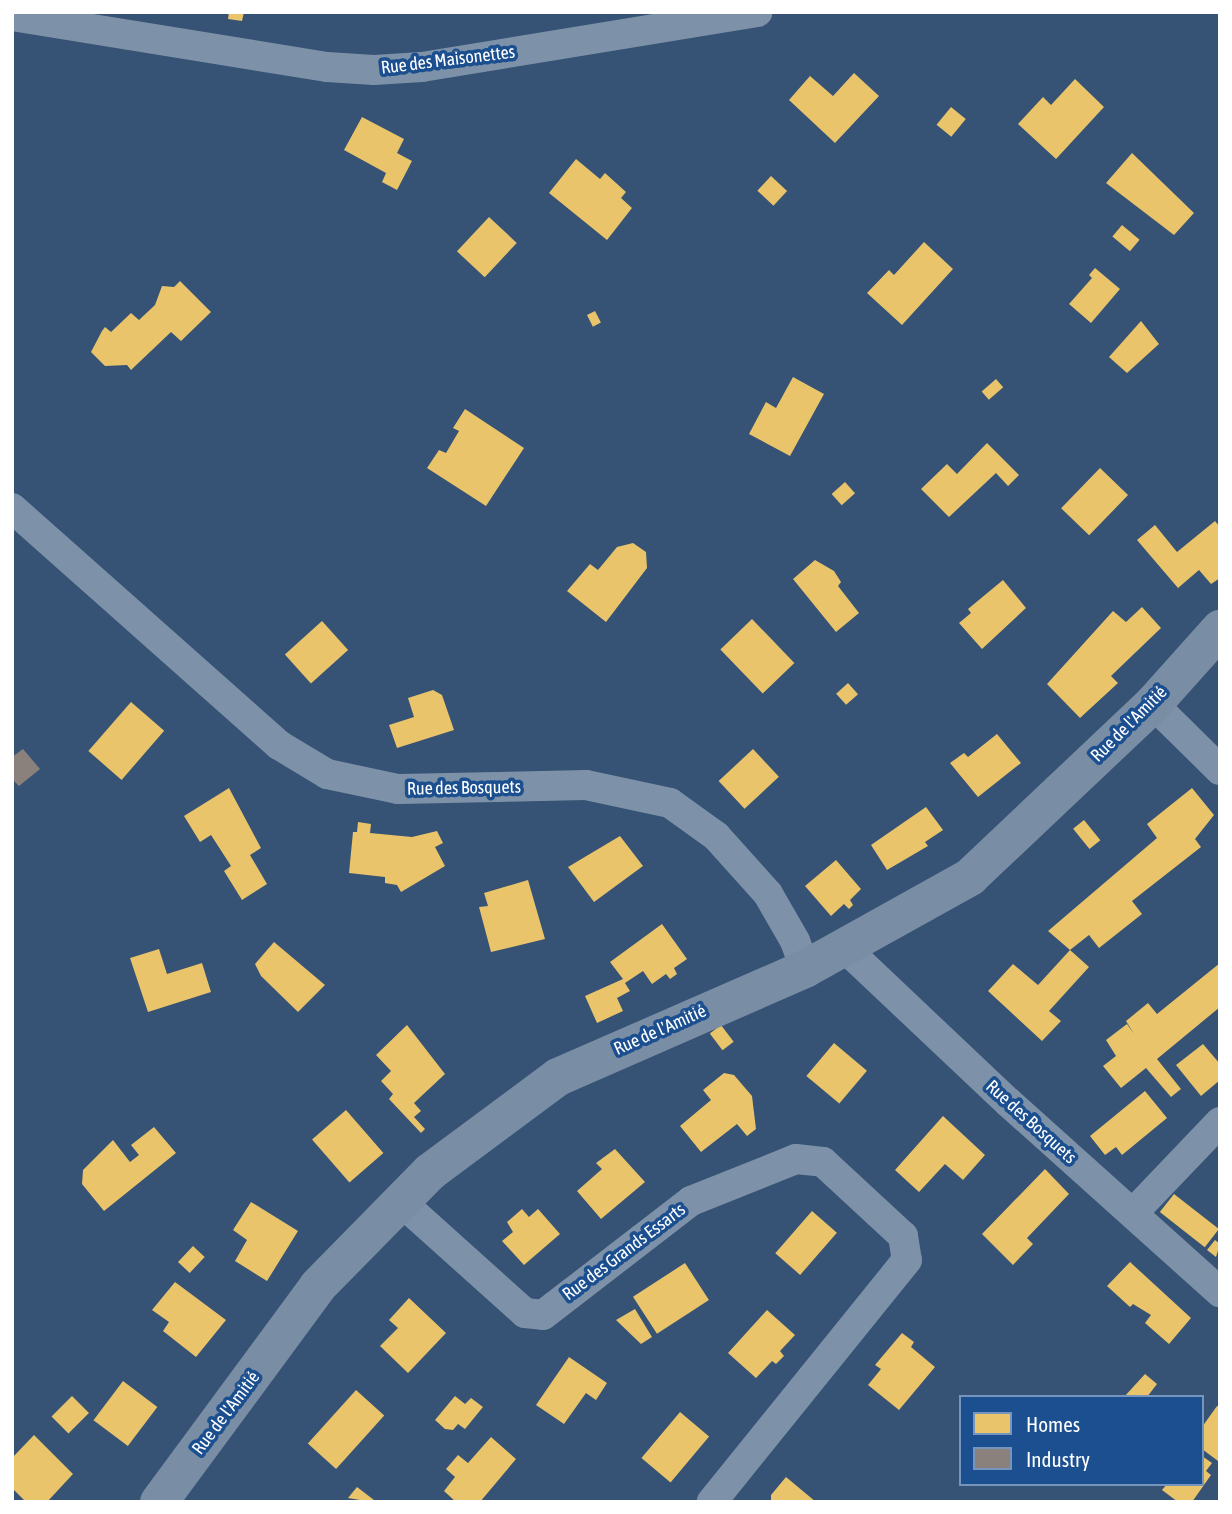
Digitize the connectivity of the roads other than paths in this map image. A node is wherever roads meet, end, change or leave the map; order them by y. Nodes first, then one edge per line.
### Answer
1 (758, 12) edge
2 (16, 15) edge
3 (12, 508) edge
4 (1220, 629) edge
5 (1153, 704) junction
6 (1220, 770) edge
7 (846, 949) junction
8 (805, 969) junction
9 (1220, 1122) edge
10 (399, 1200) junction
11 (1133, 1213) junction
12 (1220, 1292) edge
13 (159, 1502) edge
14 (712, 1502) edge

1 - 2 street, Rue des Maisonettes
3 - 8 street, Rue des Bosquets
4 - 5 street, Rue de l'Amitié
5 - 6 street
5 - 7 street, Rue de l'Amitié
7 - 8 street, Rue de l'Amitié
7 - 11 street, Rue des Bosquets
8 - 10 street, Rue de l'Amitié
9 - 11 street
10 - 13 street, Rue de l'Amitié
10 - 14 street, Rue des Grands Essarts
11 - 12 street, Rue des Bosquets

